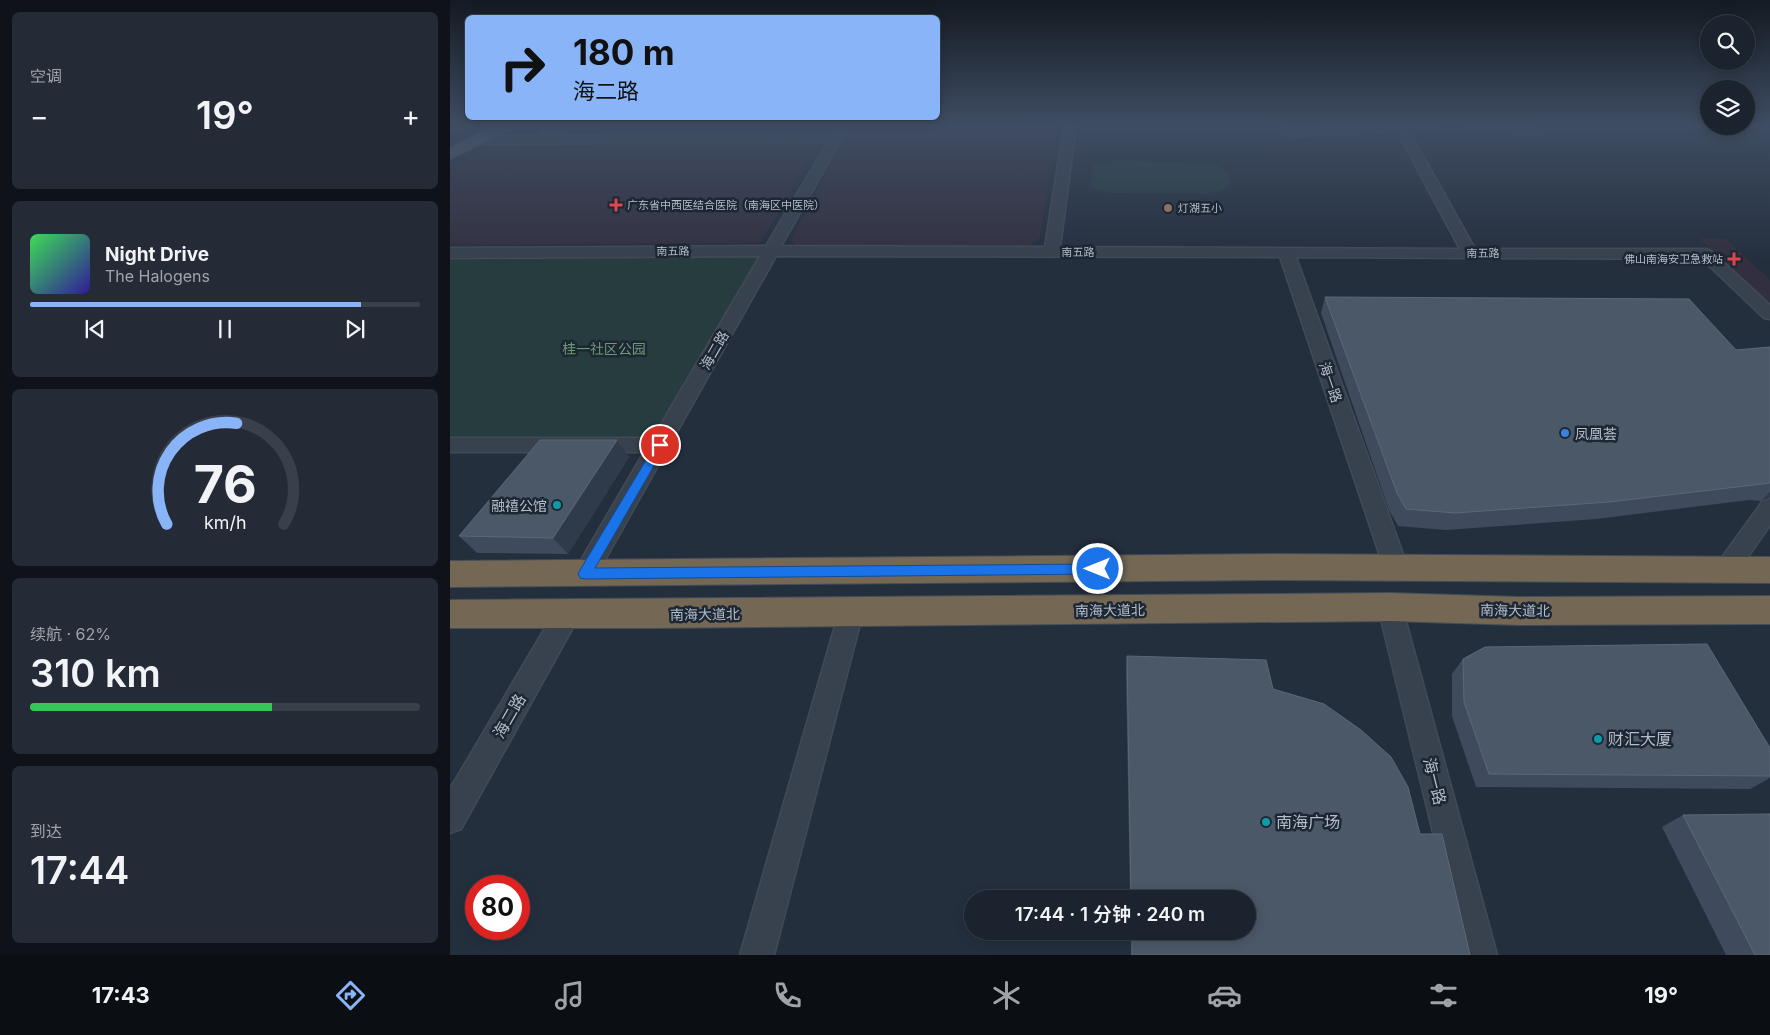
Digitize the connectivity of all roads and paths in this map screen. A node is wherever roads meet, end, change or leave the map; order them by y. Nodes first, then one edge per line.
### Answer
1 (817, 171) edge
2 (1064, 171) edge
3 (1424, 171) edge
4 (772, 250) junction
5 (1052, 252) junction
6 (1286, 252) junction
7 (1470, 253) junction
8 (450, 254) edge
9 (1770, 314) edge
10 (450, 445) edge
11 (660, 445) junction
12 (1770, 508) edge
13 (1396, 568) junction
14 (1726, 570) junction
15 (1770, 570) edge
16 (450, 574) edge
17 (585, 574) junction
18 (1390, 607) junction
19 (1770, 610) edge
20 (851, 612) junction
21 (450, 614) edge
22 (567, 614) junction
23 (450, 818) edge
24 (757, 955) edge
25 (1480, 955) edge

1 - 4 street, 海二路
2 - 5 street
3 - 7 street
4 - 5 street, 南五路
4 - 8 street, 南五路
4 - 11 street, 海二路
5 - 6 street, 南五路
6 - 7 street, 南五路
6 - 13 street, 海一路
7 - 9 street, 南五路
10 - 11 street
11 - 17 street, 海二路
12 - 14 street
13 - 14 highway
13 - 17 highway
14 - 15 highway
16 - 17 highway
18 - 19 highway, 南海大道北
18 - 20 highway, 南海大道北
18 - 25 street, 海一路
20 - 22 highway, 南海大道北
20 - 24 street
21 - 22 highway, 南海大道北
22 - 23 street, 海二路

